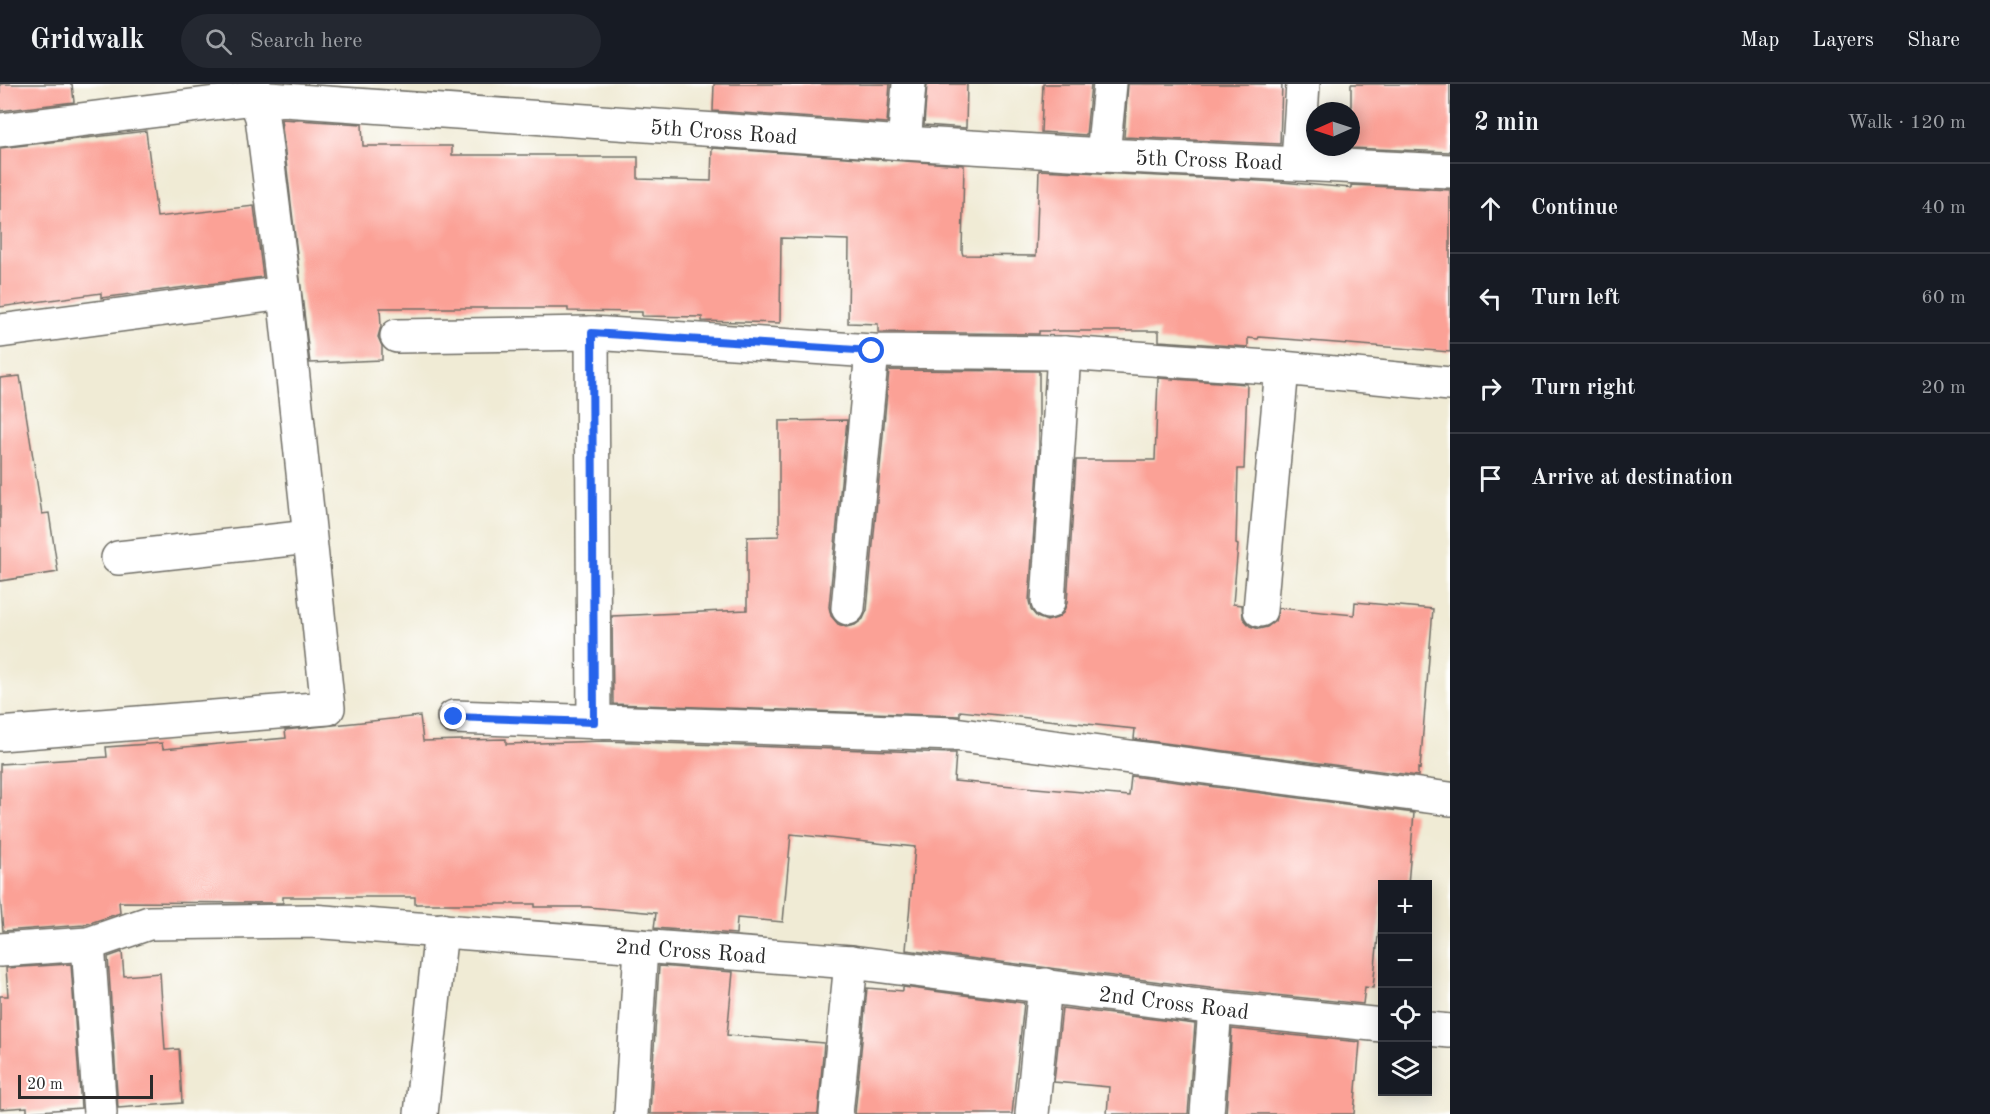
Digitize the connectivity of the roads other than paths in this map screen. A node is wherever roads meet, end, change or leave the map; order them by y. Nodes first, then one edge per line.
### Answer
1 (909, 84) edge
2 (1110, 84) edge
3 (1303, 84) edge
4 (254, 91) edge
5 (0, 130) edge
6 (904, 143) junction
7 (1103, 155) junction
8 (1298, 162) junction
9 (1450, 171) edge
10 (284, 293) junction
11 (0, 331) edge
12 (592, 333) junction
13 (397, 336) dead end
14 (872, 351) junction
15 (1064, 353) junction
16 (1282, 368) junction
17 (1450, 384) edge
18 (309, 537) junction
19 (118, 558) dead end
20 (1048, 602) dead end
21 (848, 608) dead end
22 (1260, 610) dead end
23 (454, 717) dead end
24 (594, 722) junction
25 (0, 734) edge
26 (1450, 798) edge
27 (441, 930) junction
28 (88, 944) junction
29 (641, 947) junction
30 (0, 950) edge
31 (850, 962) junction
32 (1045, 985) junction
33 (1215, 1008) junction
34 (1378, 1024) edge
35 (1432, 1029) edge
36 (1450, 1031) edge
37 (100, 1113) edge
38 (421, 1114) edge
39 (631, 1114) edge
40 (836, 1114) edge
41 (1032, 1114) edge
42 (1207, 1114) edge

1 - 6 street
2 - 7 street
3 - 8 street
4 - 5 street, 5th Cross Road
4 - 6 street, 5th Cross Road
4 - 10 street
6 - 7 street, 5th Cross Road
7 - 8 street, 5th Cross Road
8 - 9 street, 5th Cross Road
10 - 11 street
10 - 18 street
12 - 13 street
12 - 14 street
12 - 24 street
14 - 15 street
14 - 21 street
15 - 16 street
15 - 20 street
16 - 17 street
16 - 22 street
18 - 19 street
18 - 25 street
23 - 24 street
24 - 26 street
27 - 28 street, 2nd Cross Road
27 - 29 street, 2nd Cross Road
27 - 38 street
28 - 30 street, 2nd Cross Road
28 - 37 street
29 - 31 street, 2nd Cross Road
29 - 39 street
31 - 32 street, 2nd Cross Road
31 - 40 street
32 - 33 street, 2nd Cross Road
32 - 41 street
33 - 34 street, 2nd Cross Road
33 - 42 street
35 - 36 street

